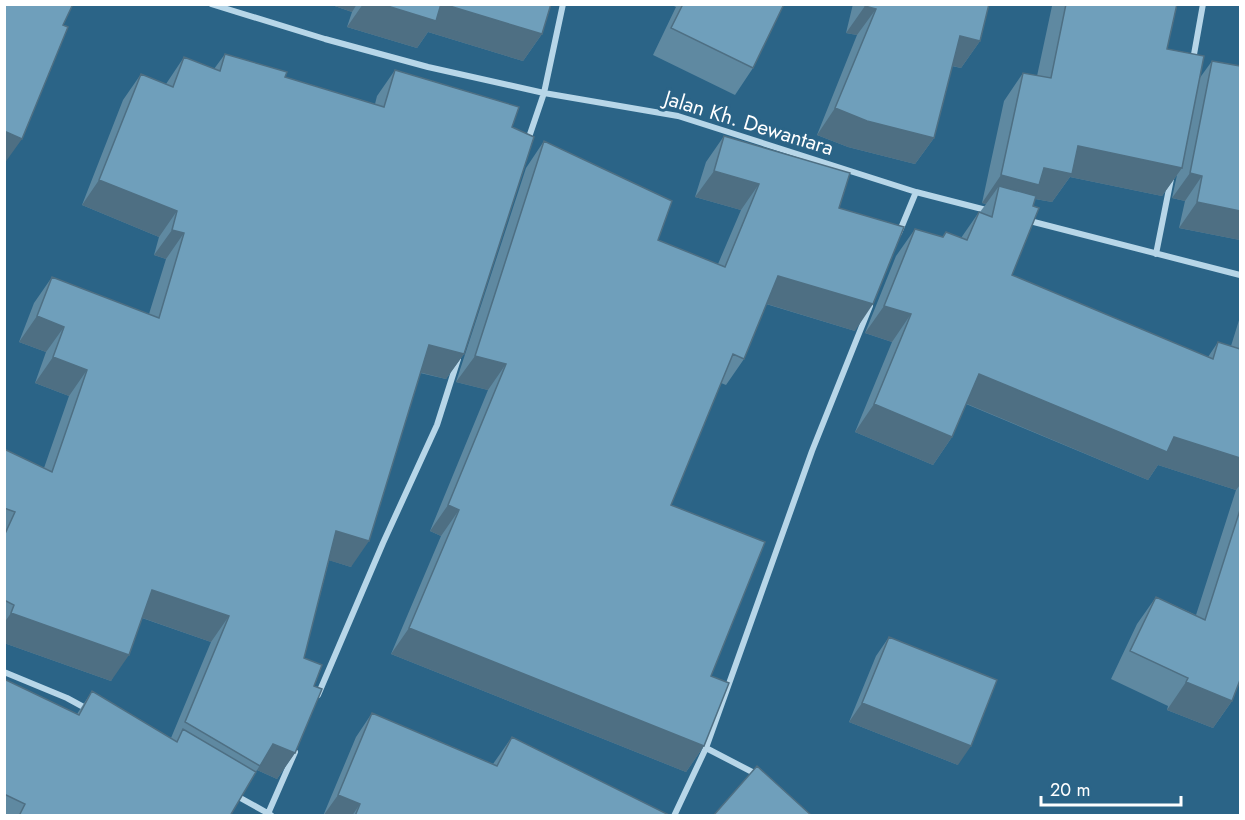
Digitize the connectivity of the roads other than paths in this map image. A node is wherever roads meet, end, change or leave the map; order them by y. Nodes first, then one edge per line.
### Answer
1 (211, 4) edge
2 (563, 4) edge
3 (1203, 4) edge
4 (1192, 70) edge
5 (544, 93) junction
6 (526, 148) edge
7 (1173, 172) edge
8 (916, 192) junction
9 (996, 212) edge
10 (1019, 218) edge
11 (899, 235) edge
12 (1156, 254) junction
13 (1240, 275) edge
14 (873, 300) edge
15 (459, 358) edge
16 (4, 672) edge
17 (314, 706) edge
18 (97, 714) edge
19 (706, 748) junction
20 (296, 749) edge
21 (764, 779) edge
22 (227, 790) edge
23 (269, 815) edge
24 (674, 816) edge

1 - 5 street, Jalan Kh. Dewantara
2 - 5 street
3 - 4 street
5 - 6 street
5 - 8 street, Jalan Kh. Dewantara
7 - 12 street
8 - 9 street, Jalan Kh. Dewantara
8 - 11 street
10 - 12 street
12 - 13 street
14 - 19 street
15 - 17 street
16 - 18 street
19 - 21 street
19 - 24 street
20 - 23 street
22 - 23 street

